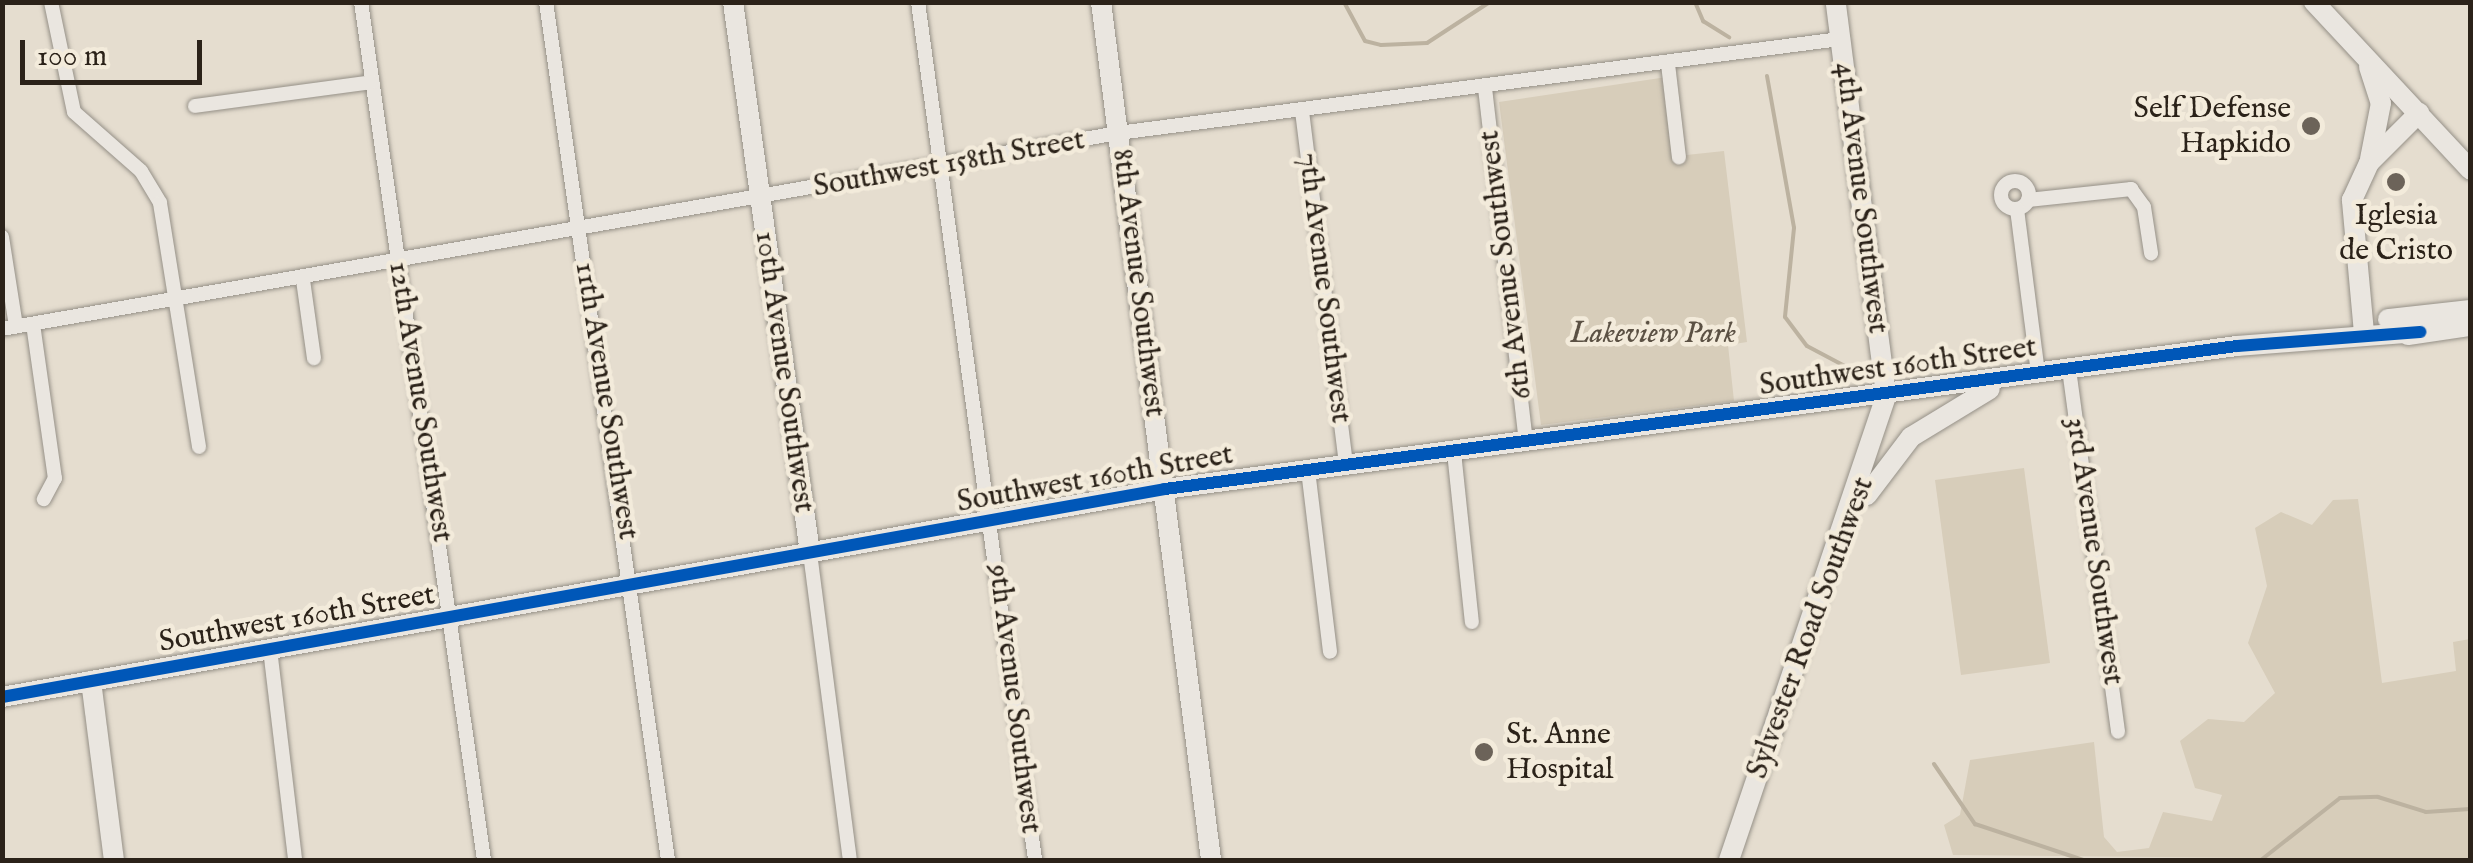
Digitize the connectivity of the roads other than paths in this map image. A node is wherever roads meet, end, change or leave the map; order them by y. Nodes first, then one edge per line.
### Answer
1 (51, 2) edge
2 (361, 2) edge
3 (546, 2) edge
4 (733, 2) edge
5 (918, 2) edge
6 (1101, 2) edge
7 (1836, 2) edge
8 (2314, 2) edge
9 (1840, 39) junction
10 (2362, 52) junction
11 (1668, 64) junction
12 (372, 82) junction
13 (1485, 88) junction
14 (195, 106) dead end
15 (1302, 111) junction
16 (2419, 113) junction
17 (1118, 134) junction
18 (1679, 158) dead end
19 (941, 162) junction
20 (2369, 163) junction
21 (2470, 168) edge
22 (760, 199) junction
23 (580, 230) junction
24 (2, 238) edge
25 (2151, 253) dead end
26 (398, 262) junction
27 (303, 280) junction
28 (177, 300) junction
29 (2470, 310) edge
30 (33, 324) junction
31 (2470, 326) edge
32 (9, 328) edge
33 (2363, 328) junction
34 (2420, 332) junction
35 (2321, 337) junction
36 (314, 358) dead end
37 (2069, 370) junction
38 (2034, 374) junction
39 (1886, 394) junction
40 (1526, 443) junction
41 (199, 447) dead end
42 (1454, 452) junction
43 (1346, 466) junction
44 (1308, 470) junction
45 (1165, 489) junction
46 (44, 500) dead end
47 (1852, 517) junction
48 (992, 522) junction
49 (810, 553) junction
50 (634, 584) junction
51 (452, 617) junction
52 (1472, 622) dead end
53 (270, 649) junction
54 (1330, 652) dead end
55 (92, 681) junction
56 (2, 697) edge
57 (2118, 732) dead end
58 (114, 860) edge
59 (295, 860) edge
60 (484, 860) edge
61 (668, 860) edge
62 (850, 860) edge
63 (1035, 860) edge
64 (1211, 860) edge
65 (1729, 860) edge

1 - 28 street
2 - 12 street, 12th Avenue Southwest
3 - 23 street, 11th Avenue Southwest
4 - 22 street, 10th Avenue Southwest
5 - 19 street, 9th Avenue Southwest
6 - 17 street, 8th Avenue Southwest
7 - 9 street, 4th Avenue Southwest
8 - 10 street
9 - 11 street, Southwest 158th Street
9 - 39 street, 4th Avenue Southwest
10 - 16 street
10 - 20 street
11 - 13 street, Southwest 158th Street
11 - 18 street
12 - 14 street
12 - 26 street, 12th Avenue Southwest
13 - 15 street, Southwest 158th Street
13 - 40 street, 6th Avenue Southwest
15 - 17 street, Southwest 158th Street
15 - 43 street, 7th Avenue Southwest
16 - 20 street
16 - 21 street
17 - 19 street, Southwest 158th Street
17 - 45 street, 8th Avenue Southwest
19 - 22 street, Southwest 158th Street
19 - 48 street, 9th Avenue Southwest
20 - 33 street
22 - 23 street, Southwest 158th Street
22 - 49 street, 10th Avenue Southwest
23 - 26 street, Southwest 158th Street
23 - 50 street, 11th Avenue Southwest
24 - 32 street
25 - 38 street
26 - 27 street, Southwest 158th Street
26 - 51 street, 12th Avenue Southwest
27 - 28 street, Southwest 158th Street
27 - 36 street
28 - 30 street, Southwest 158th Street
28 - 41 street
29 - 33 street, Southwest 160th Street
30 - 32 street, Southwest 158th Street
30 - 46 street
31 - 34 street, Southwest 160th Street
33 - 34 street, Southwest 160th Street
33 - 35 street, Southwest 160th Street
34 - 35 street, Southwest 160th Street
35 - 37 street, Southwest 160th Street
37 - 38 street, Southwest 160th Street
37 - 57 street, 3rd Avenue Southwest
38 - 39 street, Southwest 160th Street
38 - 47 street
39 - 40 street, Southwest 160th Street
39 - 47 street, Sylvester Road Southwest
40 - 42 street, Southwest 160th Street
42 - 43 street, Southwest 160th Street
42 - 52 street
43 - 44 street, Southwest 160th Street
44 - 45 street, Southwest 160th Street
44 - 54 street
45 - 48 street, Southwest 160th Street
45 - 64 street, 8th Avenue Southwest
47 - 65 street, Sylvester Road Southwest
48 - 49 street, Southwest 160th Street
48 - 63 street, 9th Avenue Southwest
49 - 50 street, Southwest 160th Street
49 - 62 street, 10th Avenue Southwest
50 - 51 street, Southwest 160th Street
50 - 61 street, 11th Avenue Southwest
51 - 53 street, Southwest 160th Street
51 - 60 street, 12th Avenue Southwest
53 - 55 street, Southwest 160th Street
53 - 59 street
55 - 56 street, Southwest 160th Street
55 - 58 street

